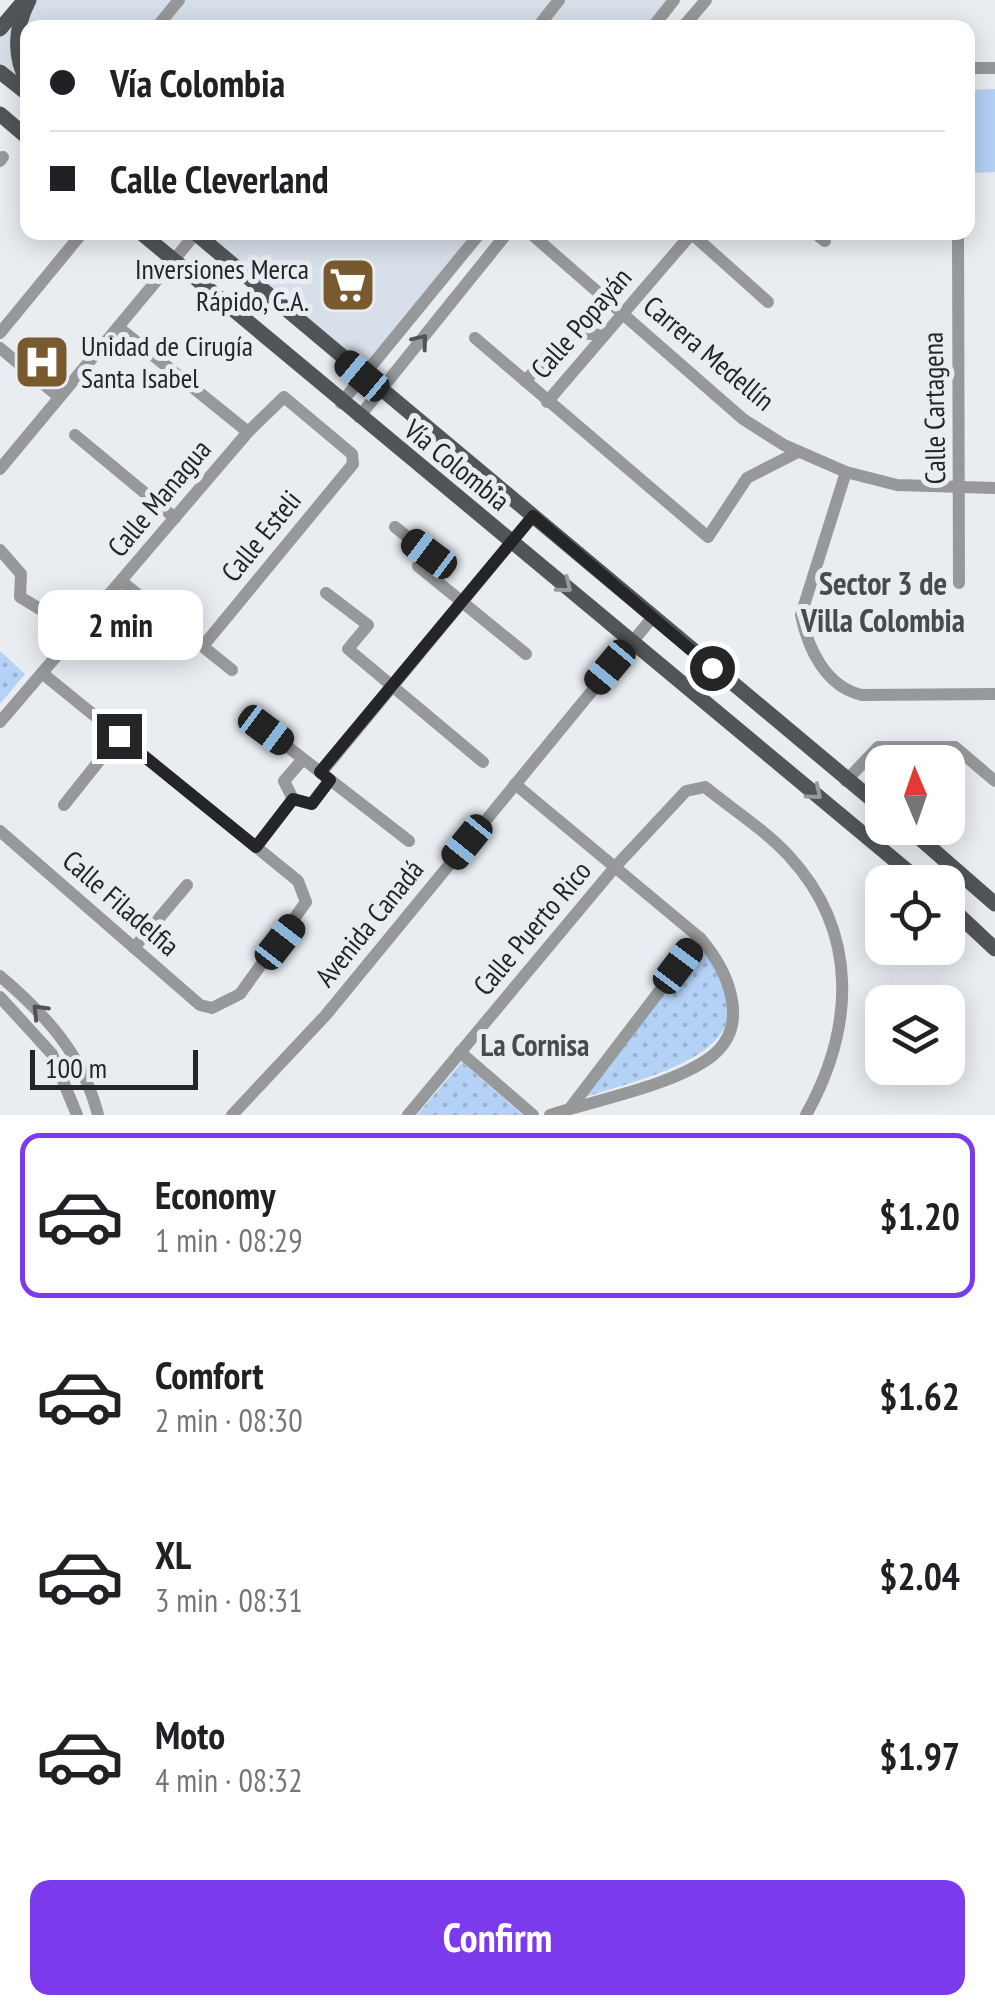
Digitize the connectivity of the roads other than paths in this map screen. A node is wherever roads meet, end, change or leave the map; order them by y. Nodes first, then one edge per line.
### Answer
1 (26, 0) edge
2 (179, 0) edge
3 (674, 0) edge
4 (706, 0) edge
5 (163, 20) edge
6 (658, 20) edge
7 (689, 20) edge
8 (20, 23) edge
9 (0, 29) edge
10 (20, 68) edge
11 (0, 72) edge
12 (20, 88) edge
13 (0, 114) edge
14 (20, 131) edge
15 (76, 240) edge
16 (149, 240) edge
17 (190, 240) edge
18 (204, 240) edge
19 (475, 240) edge
20 (502, 240) edge
21 (538, 240) edge
22 (686, 240) edge
23 (700, 240) edge
24 (958, 240) edge
25 (174, 261) junction
26 (768, 302) dead end
27 (622, 313) junction
28 (118, 327) junction
29 (310, 332) junction
30 (0, 333) edge
31 (603, 336) junction
32 (476, 338) dead end
33 (0, 348) edge
34 (288, 357) junction
35 (362, 376) junction
36 (525, 381) junction
37 (381, 390) junction
38 (59, 397) junction
39 (547, 402) junction
40 (341, 403) junction
41 (359, 416) junction
42 (248, 432) junction
43 (76, 435) dead end
44 (798, 452) junction
45 (355, 458) joint
46 (0, 468) edge
47 (846, 472) junction
48 (995, 488) edge
49 (960, 489) junction
50 (533, 516) junction
51 (175, 518) junction
52 (395, 527) dead end
53 (512, 543) junction
54 (0, 550) edge
55 (959, 583) dead end
56 (126, 585) junction
57 (326, 593) dead end
58 (462, 603) junction
59 (652, 618) junction
60 (78, 632) junction
61 (632, 641) junction
62 (203, 646) junction
63 (526, 654) dead end
64 (232, 670) dead end
65 (42, 673) junction
66 (392, 686) junction
67 (995, 694) edge
68 (0, 722) edge
69 (266, 730) dead end
70 (119, 736) junction
71 (302, 759) junction
72 (483, 762) dead end
73 (325, 776) junction
74 (846, 781) junction
75 (995, 781) edge
76 (514, 784) junction
77 (865, 795) edge
78 (293, 799) junction
79 (64, 806) dead end
80 (0, 831) edge
81 (409, 841) dead end
82 (930, 845) edge
83 (256, 847) junction
84 (901, 865) edge
85 (615, 868) junction
86 (188, 884) dead end
87 (995, 900) edge
88 (965, 922) edge
89 (700, 938) junction
90 (134, 948) junction
91 (994, 948) edge
92 (0, 976) edge
93 (0, 997) edge
94 (460, 1052) junction
95 (571, 1108) junction
96 (77, 1115) edge
97 (98, 1115) edge
98 (232, 1115) edge
99 (408, 1115) edge
100 (533, 1115) edge
101 (550, 1115) edge
102 (806, 1115) edge

1 - 9 main road
2 - 5 street
3 - 6 street
4 - 7 street
8 - 10 main road
11 - 12 main road
13 - 14 main road
15 - 30 street
16 - 25 main road, Vía Colombia
17 - 25 street
18 - 29 main road, Vía Colombia
19 - 35 street
37 -> 20 street
21 - 27 street, Carrera Medellín
22 - 27 street, Calle Popayán
23 - 26 street
24 - 49 street, Calle Cartagena
25 - 28 street
25 - 34 main road, Vía Colombia
27 - 31 street, Calle Popayán
27 - 44 street, Carrera Medellín
28 - 38 street
28 - 42 street
29 - 34 main road
29 - 35 main road, Vía Colombia
31 - 36 street
31 - 39 street, Calle Popayán
32 - 36 street
33 - 38 street
34 - 40 main road, Vía Colombia
35 - 37 main road, Vía Colombia
35 - 40 street
36 - 39 street
37 - 41 street
37 - 50 main road, Vía Colombia
38 - 46 street
39 - 44 street
40 - 41 main road, Vía Colombia
41 - 53 main road, Vía Colombia
42 - 45 street, Calle Managua
42 - 51 street, Calle Managua
43 - 51 street
44 - 47 street, Carrera Medellín
45 - 62 street, Calle Esteli
47 - 49 street, Carrera Medellín
47 - 67 street
48 - 49 street, Carrera Medellín
49 - 55 street, Calle Cartagena
50 - 53 street, Vía Colombia
50 - 59 main road, Vía Colombia
51 - 56 street, Calle Managua
52 - 58 street
53 - 58 street
53 -> 61 main road, Vía Colombia
54 - 60 street
56 - 60 street, Calle Managua
56 - 62 street
57 - 66 street
58 - 63 street
58 - 66 street
59 - 61 street, Avenida Canadá
59 - 74 main road, Vía Colombia
60 - 65 street, Calle Managua
61 - 76 street, Avenida Canadá
61 -> 84 main road, Vía Colombia
62 - 64 street
65 - 68 street, Calle Managua
65 - 70 street
66 - 72 street
66 - 73 street
69 - 71 street
70 - 79 street
70 - 83 street
71 - 73 street
71 - 78 street
73 - 78 street
73 - 81 street
74 - 75 street
74 - 77 main road, Vía Colombia
76 - 85 street
76 - 98 street, Avenida Canadá
78 - 83 street
80 - 90 street, Calle Filadelfia
82 - 87 main road
83 - 90 street, Calle Filadelfia
85 - 89 street
85 - 94 street, Calle Puerto Rico
85 - 102 street, Calle Puerto Rico
86 - 90 street
88 - 91 main road
89 - 95 street
89 - 95 street
97 -> 92 street
93 - 96 street
94 - 99 street, Calle Puerto Rico
94 - 100 street
95 - 101 street

